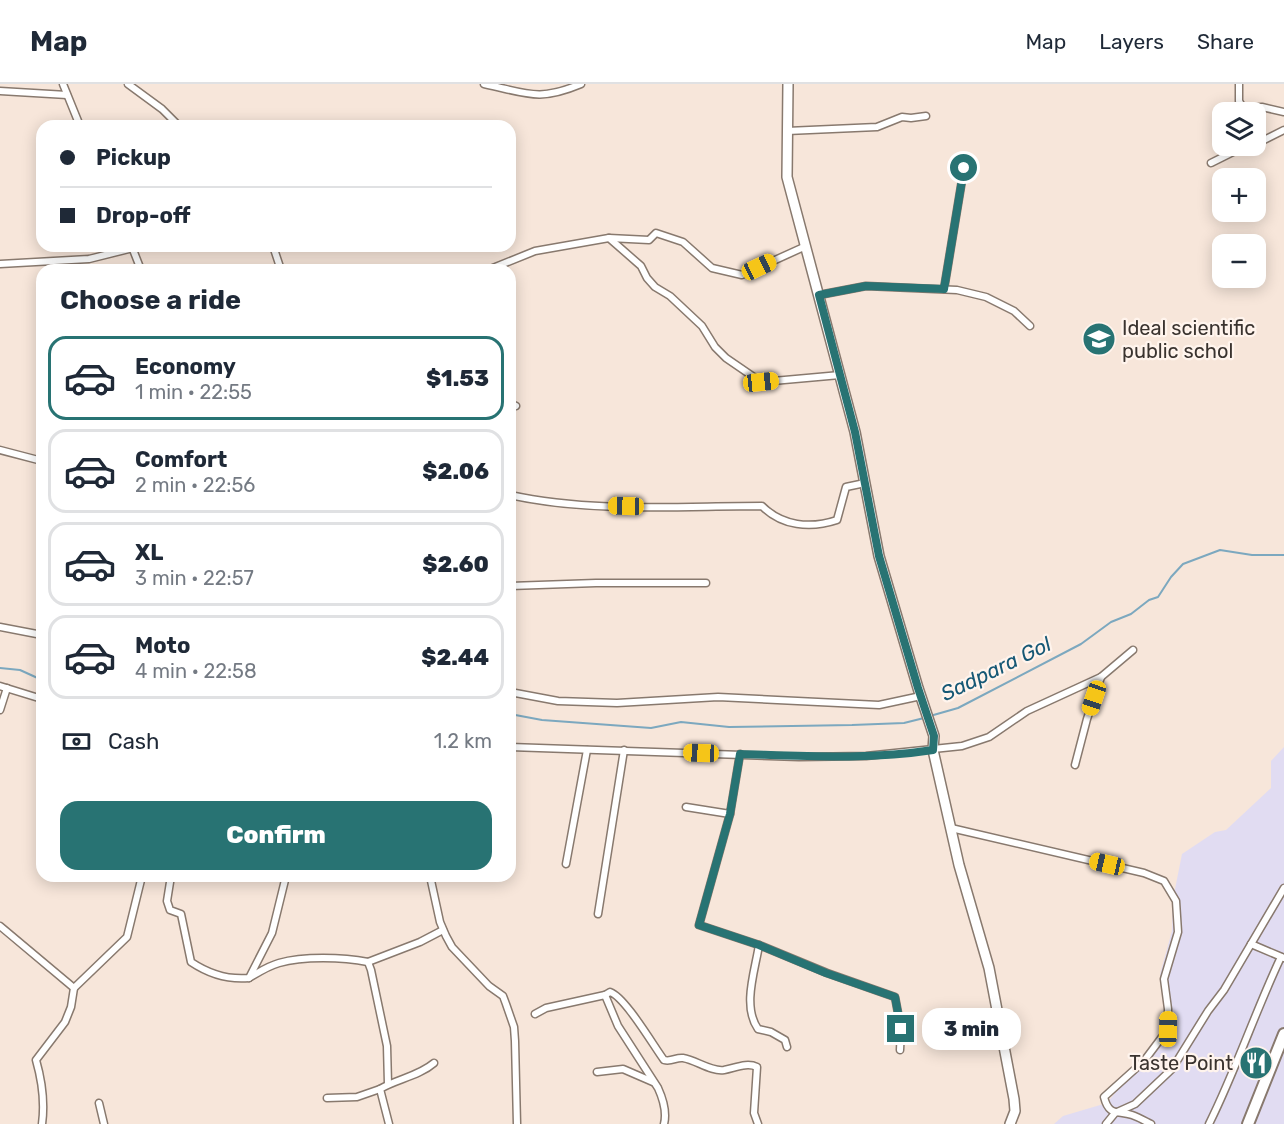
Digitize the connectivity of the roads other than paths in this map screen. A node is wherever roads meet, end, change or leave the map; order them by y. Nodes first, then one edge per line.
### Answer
1 (63, 84) edge
2 (128, 84) edge
3 (489, 84) edge
4 (581, 84) edge
5 (788, 84) edge
6 (1239, 84) edge
7 (0, 91) edge
8 (68, 95) junction
9 (1284, 112) edge
10 (926, 116) dead end
11 (78, 120) edge
12 (173, 120) edge
13 (1284, 130) edge
14 (787, 131) junction
15 (1266, 139) edge
16 (1226, 156) edge
17 (1212, 164) dead end
18 (964, 168) dead end
19 (609, 238) junction
20 (806, 246) junction
21 (115, 252) edge
22 (0, 264) edge
23 (503, 264) edge
24 (944, 289) junction
25 (819, 295) junction
26 (1030, 326) dead end
27 (840, 375) junction
28 (0, 450) edge
29 (36, 459) edge
30 (865, 483) junction
31 (516, 496) edge
32 (706, 583) dead end
33 (516, 586) edge
34 (0, 627) edge
35 (36, 634) edge
36 (1133, 650) dead end
37 (1101, 677) junction
38 (0, 686) edge
39 (8, 688) junction
40 (516, 693) edge
41 (36, 697) edge
42 (922, 698) junction
43 (0, 710) edge
44 (516, 747) edge
45 (587, 750) junction
46 (624, 750) junction
47 (933, 750) junction
48 (740, 754) junction
49 (1076, 765) dead end
50 (686, 807) dead end
51 (730, 814) junction
52 (951, 828) junction
53 (566, 864) dead end
54 (141, 882) edge
55 (170, 882) edge
56 (285, 882) edge
57 (431, 882) edge
58 (1284, 888) edge
59 (598, 914) dead end
60 (0, 926) edge
61 (443, 930) junction
62 (1251, 944) junction
63 (759, 945) junction
64 (1282, 958) edge
65 (368, 962) junction
66 (249, 978) junction
67 (74, 988) junction
68 (606, 995) junction
69 (535, 1014) dead end
70 (1284, 1037) edge
71 (787, 1047) dead end
72 (900, 1050) dead end
73 (434, 1063) dead end
74 (597, 1072) dead end
75 (654, 1082) junction
76 (388, 1084) junction
77 (380, 1089) junction
78 (327, 1098) dead end
79 (99, 1103) dead end
80 (1115, 1113) junction
81 (42, 1124) edge
82 (104, 1124) edge
83 (389, 1124) edge
84 (518, 1124) edge
85 (664, 1124) edge
86 (758, 1124) edge
87 (1010, 1124) edge
88 (1106, 1124) edge
89 (1151, 1124) edge
90 (1209, 1124) edge
91 (1248, 1124) edge

1 - 8 street
2 - 12 street
3 - 4 street
5 - 14 main road
6 - 9 street
7 - 8 street
8 - 11 street
10 - 14 street
13 - 15 street
14 - 20 main road
16 - 17 street
18 - 24 street
19 - 20 street
19 - 23 street
19 - 27 street
20 - 25 main road
21 - 22 street
24 - 25 street
24 - 26 street
25 - 27 main road
27 - 30 main road
28 - 29 street
30 - 31 street
30 - 42 main road
32 - 33 street
34 - 35 street
36 - 37 street
37 - 47 street
37 - 49 street
38 - 39 street
39 - 41 street
39 - 43 street
40 - 42 street
42 - 47 main road
44 - 45 street
45 - 46 street
45 - 53 street
46 - 48 street
46 - 59 street
47 - 48 street
47 - 52 main road
48 - 51 street
50 - 51 street
51 - 63 street
52 - 80 street
52 - 87 main road
54 - 67 street
55 - 66 street
56 - 66 street
57 - 61 street
58 - 62 street
60 - 67 street
61 - 65 street
61 - 84 street
62 - 64 street
62 - 80 street
63 - 71 street
63 - 72 street
64 - 90 street
65 - 66 street
65 - 76 street
67 - 81 street
68 - 69 street
68 - 75 street
68 - 86 street
70 - 91 highway
73 - 76 street
74 - 75 street
75 - 85 street
76 - 77 street
77 - 78 street
77 - 83 street
79 - 82 street
80 - 88 street
80 - 89 street

